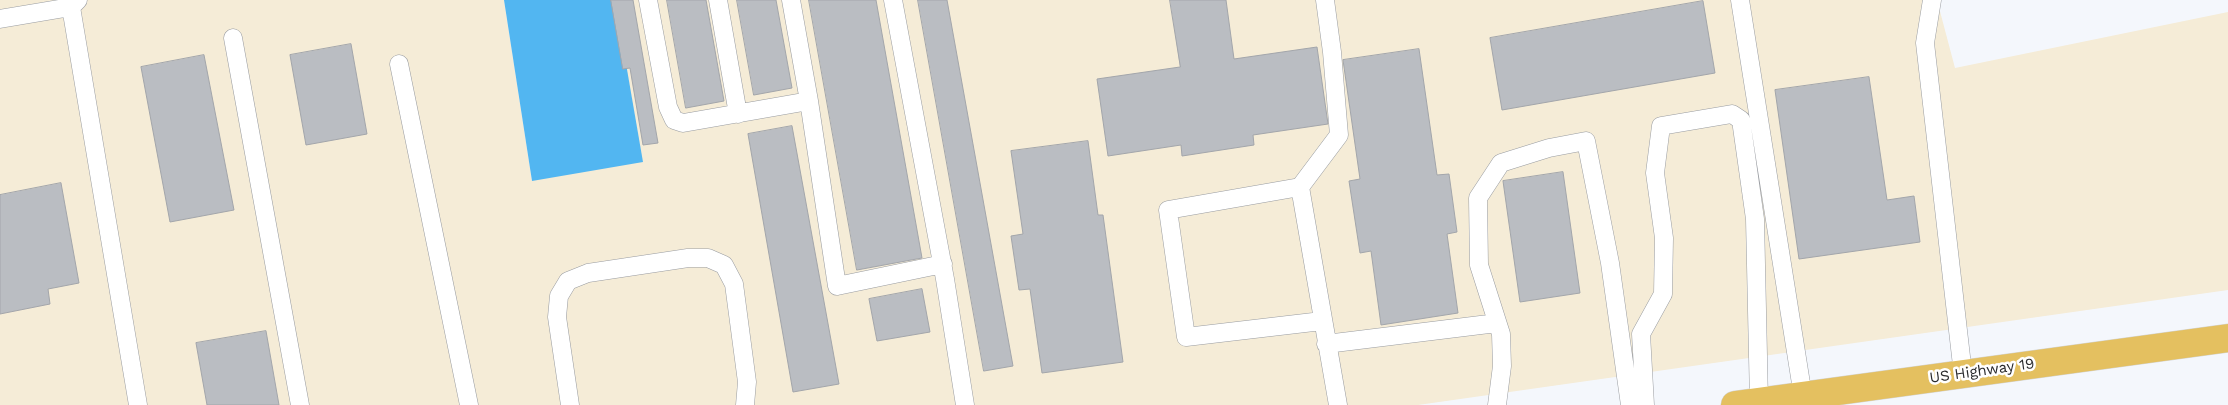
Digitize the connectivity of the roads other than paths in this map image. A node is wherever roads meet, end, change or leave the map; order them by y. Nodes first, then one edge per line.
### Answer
1 (648, 0) edge
2 (718, 0) edge
3 (791, 0) edge
4 (894, 0) edge
5 (1325, 0) edge
6 (1740, 0) edge
7 (1932, 0) edge
8 (75, 4) edge
9 (0, 19) edge
10 (233, 38) dead end
11 (399, 64) dead end
12 (809, 101) junction
13 (738, 114) junction
14 (1300, 187) junction
15 (943, 264) junction
16 (1322, 321) junction
17 (1497, 323) junction
18 (2228, 338) edge
19 (1326, 344) junction
20 (1963, 374) junction
21 (1803, 396) junction
22 (1747, 403) edge
23 (138, 405) edge
24 (300, 405) edge
25 (469, 405) edge
26 (570, 405) edge
27 (745, 405) edge
28 (966, 405) edge
29 (1338, 405) edge
30 (1497, 405) edge
31 (1630, 405) edge
32 (1645, 405) edge

1 - 13 lane
2 - 13 lane
3 - 12 lane
4 - 15 lane
5 - 14 lane
6 - 21 lane
7 - 20 lane
8 - 9 lane
8 - 23 lane
10 - 24 lane
11 - 25 lane
12 - 13 lane
12 - 15 lane
14 - 16 lane
14 - 16 lane
15 - 28 lane
16 - 19 lane
17 - 19 lane
17 - 30 lane
17 - 31 lane
18 - 20 highway, US Highway 19
19 - 29 lane
20 - 21 highway, US Highway 19
21 - 22 highway, US Highway 19
22 - 32 lane
26 - 27 lane

